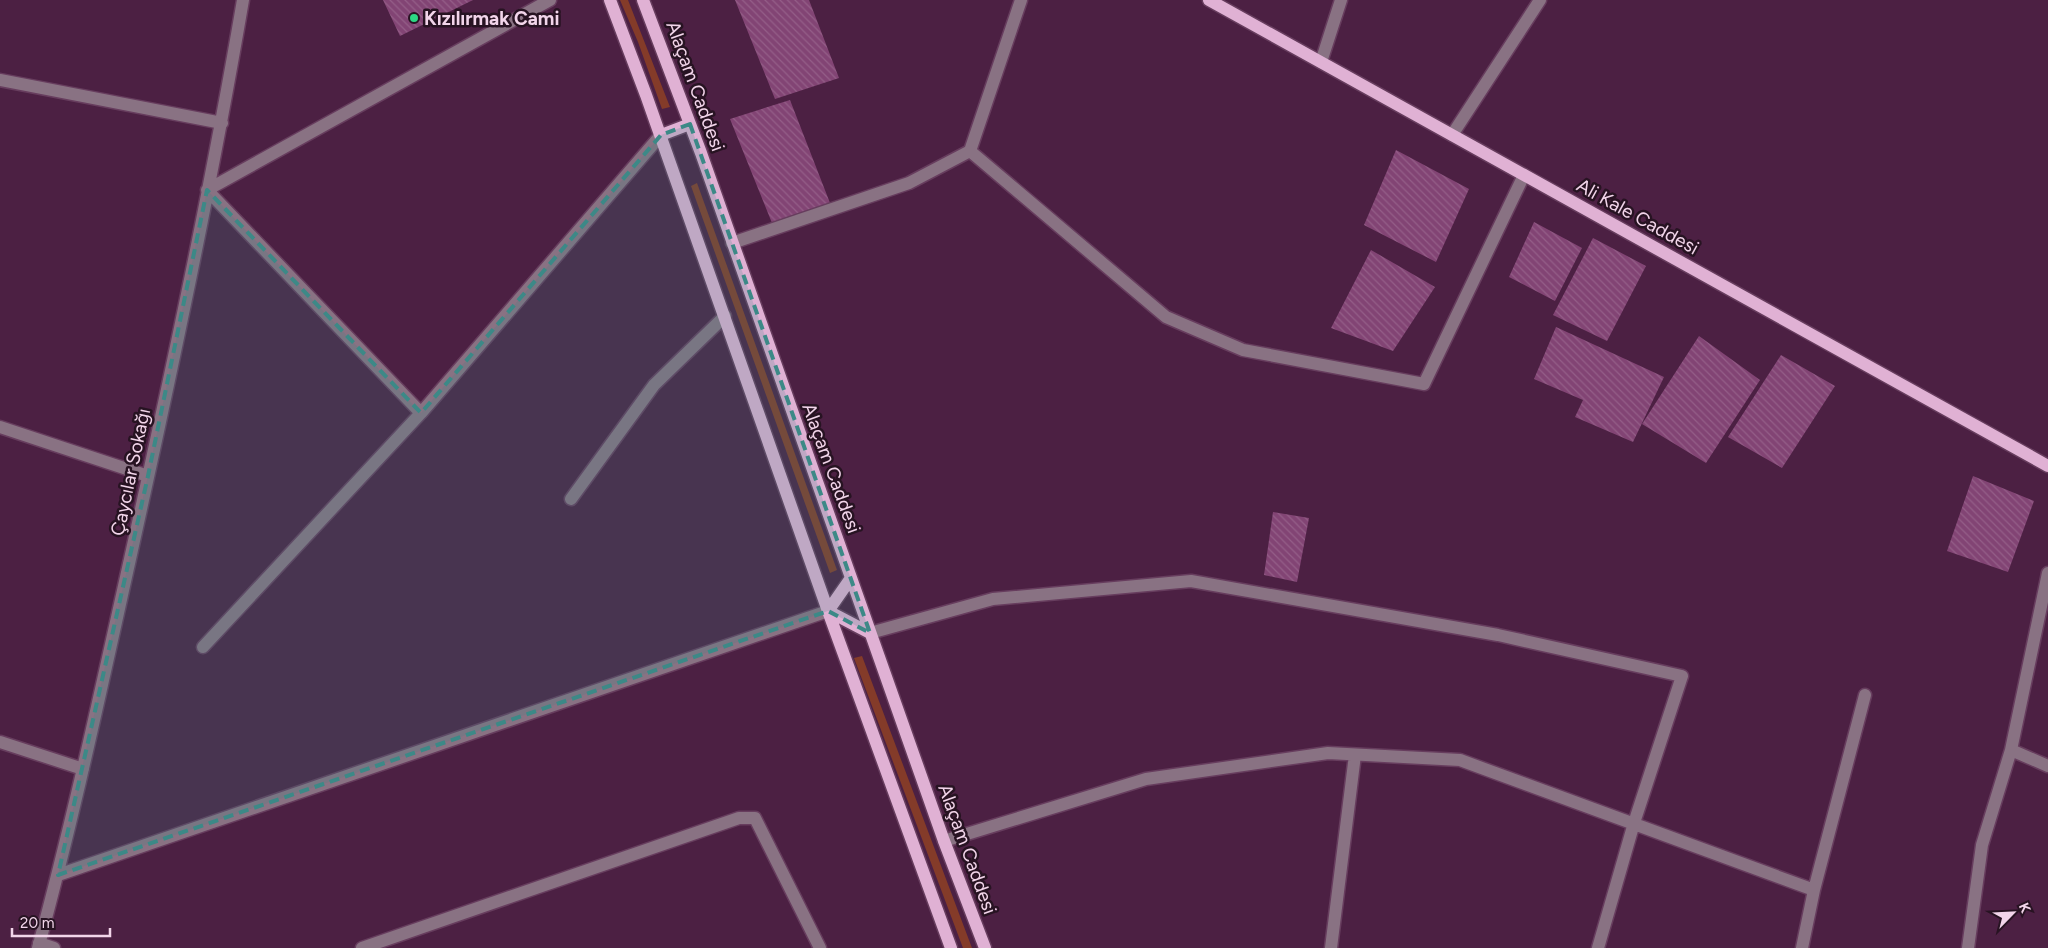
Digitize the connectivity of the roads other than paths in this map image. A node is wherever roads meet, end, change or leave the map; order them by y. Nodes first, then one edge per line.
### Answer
1 (243, 0) edge
2 (550, 0) edge
3 (610, 0) edge
4 (643, 0) edge
5 (1021, 0) edge
6 (1209, 0) edge
7 (1341, 0) edge
8 (1540, 0) edge
9 (1321, 62) junction
10 (0, 80) edge
11 (222, 123) junction
12 (690, 124) junction
13 (661, 135) junction
14 (1452, 135) junction
15 (970, 151) junction
16 (1524, 175) junction
17 (207, 190) junction
18 (732, 242) junction
19 (724, 316) junction
20 (421, 413) junction
21 (0, 427) edge
22 (2048, 466) edge
23 (148, 476) junction
24 (571, 499) dead end
25 (2048, 573) edge
26 (851, 578) junction
27 (828, 611) junction
28 (870, 634) junction
29 (203, 647) dead end
30 (1865, 694) dead end
31 (0, 742) edge
32 (2011, 750) junction
33 (1355, 755) junction
34 (2048, 766) edge
35 (83, 770) junction
36 (1634, 823) junction
37 (944, 841) junction
38 (58, 875) junction
39 (1814, 890) junction
40 (38, 946) edge
41 (54, 948) edge
42 (362, 948) edge
43 (820, 948) edge
44 (951, 948) edge
45 (985, 948) edge
46 (1332, 948) edge
47 (1598, 948) edge
48 (1802, 948) edge
49 (1968, 948) edge

1 - 11 street, Çaycılar Sokağı
2 - 17 street
3 - 13 main road
4 - 12 main road, Alaçam Caddesi
5 - 15 street
6 - 9 main road, Ali Kale Caddesi
7 - 9 street
8 - 14 street
9 - 14 main road, Ali Kale Caddesi
10 - 11 street
11 - 17 street, Çaycılar Sokağı
12 - 13 main road
12 - 18 main road, Alaçam Caddesi
13 - 19 main road
13 - 20 street
14 - 16 main road, Ali Kale Caddesi
15 - 16 street
15 - 18 street
16 - 22 main road, Ali Kale Caddesi
17 - 20 street
17 - 23 street, Çaycılar Sokağı
18 - 26 main road, Alaçam Caddesi
19 - 24 street
19 - 27 main road
20 - 29 street
21 - 23 street
23 - 35 street, Çaycılar Sokağı
25 - 32 street
26 - 27 main road
26 - 28 main road, Alaçam Caddesi
27 - 28 main road
27 - 38 street
27 - 44 main road
28 - 36 street
28 - 37 main road, Alaçam Caddesi
30 - 39 street
31 - 35 street
32 - 34 street
32 - 49 street
33 - 36 street
33 - 37 street
33 - 46 street
35 - 38 street, Çaycılar Sokağı
36 - 39 street
36 - 47 street
37 - 45 main road, Alaçam Caddesi
38 - 40 street, Çaycılar Sokağı
39 - 48 street
40 - 41 street
42 - 43 street

